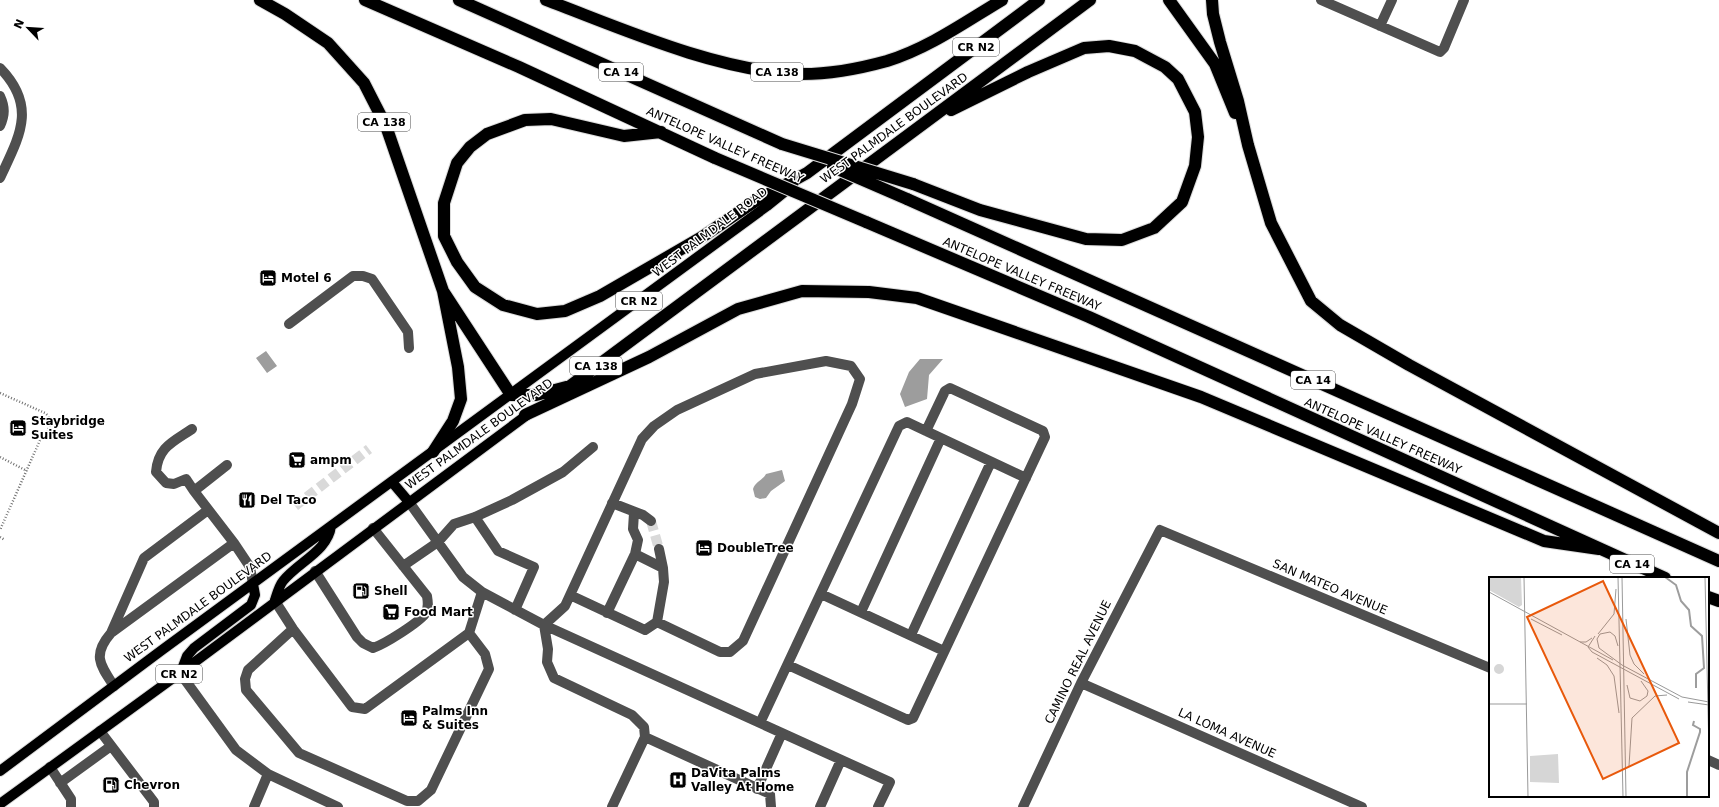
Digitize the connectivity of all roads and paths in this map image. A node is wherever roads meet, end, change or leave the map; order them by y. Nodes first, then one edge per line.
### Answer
1 (260, 0) edge
2 (365, 0) edge
3 (460, 0) edge
4 (546, 0) edge
5 (1002, 0) edge
6 (1039, 0) edge
7 (1090, 0) edge
8 (1169, 0) edge
9 (1212, 0) edge
10 (1321, 0) edge
11 (1392, 0) edge
12 (1464, 0) edge
13 (1380, 26) junction
14 (0, 68) edge
15 (1, 98) edge
16 (923, 124) junction
17 (0, 126) edge
18 (661, 132) junction
19 (782, 144) junction
20 (1248, 145) junction
21 (807, 173) junction
22 (0, 178) edge
23 (443, 291) junction
24 (289, 324) dead end
25 (409, 348) dead end
26 (570, 386) junction
27 (0, 393) edge
28 (511, 395) junction
29 (525, 415) junction
30 (192, 429) dead end
31 (926, 431) junction
32 (941, 438) junction
33 (593, 446) dead end
34 (433, 452) junction
35 (0, 457) edge
36 (992, 462) junction
37 (227, 464) dead end
38 (27, 471) junction
39 (1026, 478) junction
40 (392, 482) junction
41 (194, 491) junction
42 (409, 502) junction
43 (612, 503) junction
44 (208, 510) junction
45 (634, 513) junction
46 (475, 517) junction
47 (651, 521) dead end
48 (331, 526) junction
49 (373, 528) junction
50 (0, 530) edge
51 (1160, 530) joint
52 (1719, 533) edge
53 (0, 537) edge
54 (5, 540) dead end
55 (438, 542) junction
56 (234, 543) junction
57 (659, 549) tunnel mouth
58 (1599, 549) junction
59 (635, 554) junction
60 (1719, 561) edge
61 (403, 566) junction
62 (663, 568) junction
63 (315, 571) junction
64 (1663, 577) edge
65 (253, 584) junction
66 (482, 592) junction
67 (821, 594) junction
68 (570, 595) junction
69 (1709, 597) edge
70 (275, 601) junction
71 (1719, 601) edge
72 (515, 610) junction
73 (861, 612) junction
74 (607, 613) junction
75 (657, 622) junction
76 (544, 625) junction
77 (293, 630) junction
78 (111, 633) junction
79 (469, 633) junction
80 (911, 635) junction
81 (944, 651) junction
82 (788, 665) junction
83 (1489, 668) edge
84 (180, 673) junction
85 (1081, 683) junction
86 (114, 686) junction
87 (760, 723) junction
88 (100, 731) junction
89 (782, 733) junction
90 (645, 737) junction
91 (111, 746) junction
92 (842, 760) junction
93 (1709, 760) edge
94 (1719, 764) edge
95 (50, 767) junction
96 (0, 771) edge
97 (268, 774) junction
98 (60, 783) junction
99 (757, 789) junction
100 (0, 804) edge
101 (71, 807) edge
102 (154, 807) edge
103 (254, 807) edge
104 (338, 807) edge
105 (612, 807) edge
106 (772, 807) edge
107 (820, 807) edge
108 (878, 807) edge
109 (1023, 807) edge
110 (1362, 807) edge

1 - 23 highway, CA 138
2 - 18 highway, ANTELOPE VALLEY FREEWAY / CA 14
3 - 19 highway, ANTELOPE VALLEY FREEWAY / CA 14
4 - 5 highway, CA 138
6 - 21 highway, WEST PALMDALE BOULEVARD / CR N2
7 - 16 highway, WEST PALMDALE BOULEVARD / CA 138
8 - 20 highway
9 - 20 highway
10 - 13 street
11 - 13 street
12 - 13 street
14 - 22 street
15 - 17 street
16 - 19 highway, bridge
16 - 26 highway, WEST PALMDALE BOULEVARD / CA 138
18 - 21 highway, WEST PALMDALE BOULEVARD
18 - 58 highway, ANTELOPE VALLEY FREEWAY / CA 14, bridge
19 - 60 highway, ANTELOPE VALLEY FREEWAY / CA 14, bridge
20 - 52 highway
21 - 28 main road, WEST PALMDALE ROAD / CR N2
23 - 28 highway, CA 138
23 - 34 highway
24 - 25 street
26 - 28 highway, CA 138
26 - 29 main road, WEST PALMDALE BOULEVARD / CR N2
27 - 38 path
28 - 34 main road, WEST PALMDALE BOULEVARD / CR N2
29 - 42 main road, WEST PALMDALE BOULEVARD / CR N2
29 - 58 highway
30 - 41 street
31 - 32 street
31 - 39 street
31 - 67 street
32 - 36 street
32 - 73 street
33 - 46 street
34 - 40 main road, WEST PALMDALE BOULEVARD / CR N2
35 - 38 path
36 - 39 street
36 - 80 street
37 - 41 street
38 - 50 path
39 - 81 street
40 - 42 main road
40 - 48 main road, WEST PALMDALE BOULEVARD / CR N2
41 - 44 street
42 - 49 main road, WEST PALMDALE BOULEVARD / CR N2
42 - 55 street
43 - 45 street
43 - 68 street
43 - 75 street
44 - 56 street
44 - 78 street
45 - 47 street
45 - 59 street
46 - 55 street
46 - 72 street
48 - 65 main road, WEST PALMDALE BOULEVARD / CR N2
48 - 70 main road
49 - 61 street
49 - 63 main road, WEST PALMDALE BOULEVARD / CR N2
51 - 83 street, SAN MATEO AVENUE
51 - 85 street, CAMINO REAL AVENUE
53 - 54 path
55 - 61 street
55 - 66 street
56 - 65 street
56 - 78 street
57 - 62 street
58 - 64 highway, ANTELOPE VALLEY FREEWAY / CA 14
59 - 62 street
59 - 74 street
61 - 63 street
62 - 75 street
63 - 70 main road, WEST PALMDALE BOULEVARD / CR N2
65 - 84 main road
65 - 86 main road, WEST PALMDALE BOULEVARD / CR N2
66 - 72 street
66 - 79 street
67 - 73 street
67 - 82 street
68 - 74 street
68 - 76 street
69 - 71 highway
70 - 77 street
70 - 84 main road, WEST PALMDALE BOULEVARD / CR N2
72 - 76 street
73 - 80 street
74 - 75 street
76 - 87 street
76 - 90 street
77 - 79 street
77 - 79 street
78 - 86 street
80 - 81 street
81 - 82 street
82 - 87 street
84 - 88 main road, WEST PALMDALE BOULEVARD / CR N2
84 - 97 street
85 - 109 street, CAMINO REAL AVENUE
85 - 110 street, LA LOMA AVENUE
86 - 96 main road, WEST PALMDALE BOULEVARD / CR N2
87 - 89 street
88 - 91 street
88 - 95 main road, WEST PALMDALE BOULEVARD / CR N2
89 - 92 street
89 - 99 street
90 - 99 street
90 - 105 street
91 - 98 street
91 - 102 street
92 - 107 street
92 - 108 street
93 - 94 street
95 - 98 street
95 - 100 main road, WEST PALMDALE BOULEVARD / CR N2
97 - 103 street
97 - 104 street
98 - 101 street
99 - 106 street

